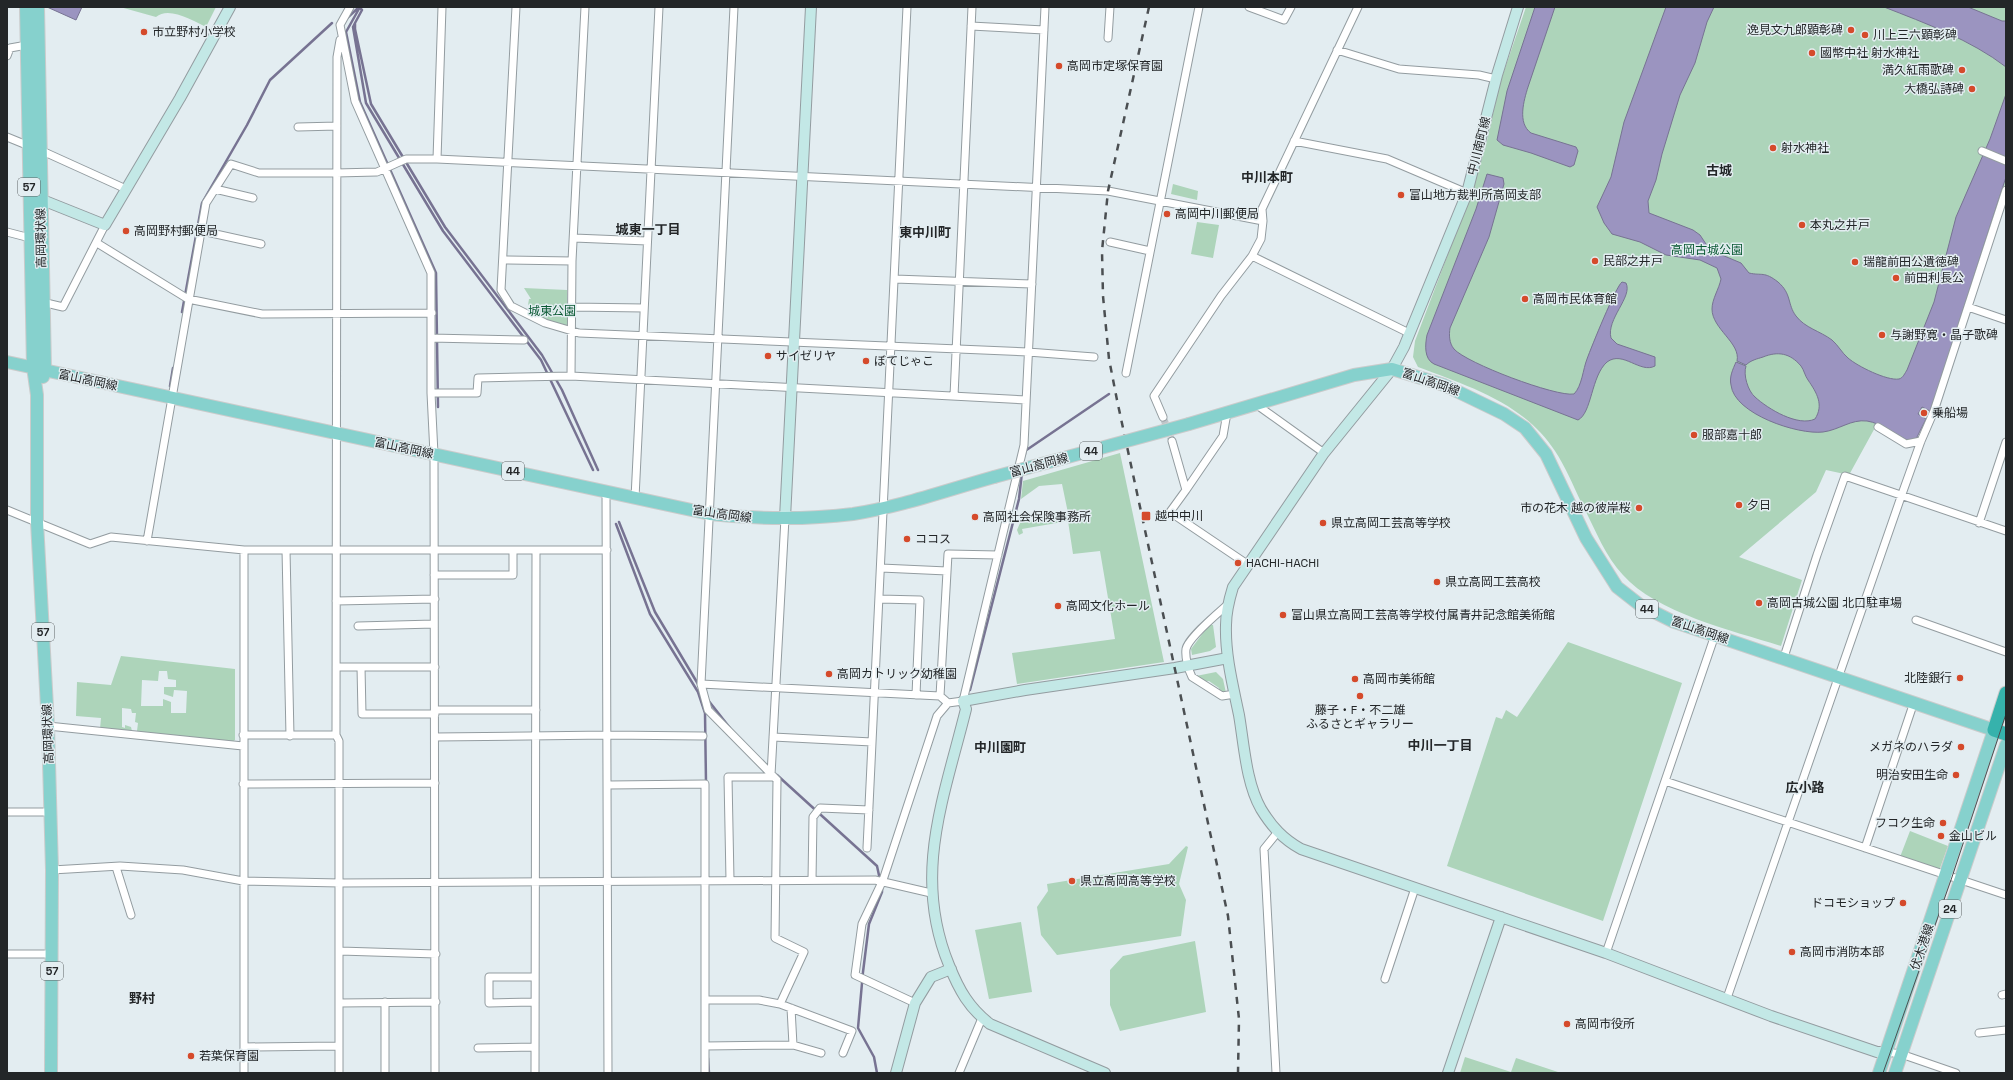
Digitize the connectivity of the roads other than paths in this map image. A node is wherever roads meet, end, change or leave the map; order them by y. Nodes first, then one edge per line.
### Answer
1 (26, 7) edge
2 (38, 7) edge
3 (230, 7) edge
4 (350, 7) edge
5 (442, 7) edge
6 (516, 7) edge
7 (585, 7) edge
8 (659, 7) edge
9 (734, 7) edge
10 (811, 7) edge
11 (907, 7) edge
12 (972, 7) edge
13 (1045, 7) edge
14 (1110, 7) edge
15 (1200, 7) edge
16 (1249, 7) edge
17 (1291, 7) edge
18 (1358, 7) edge
19 (1518, 7) edge
20 (971, 26) junction
21 (1044, 30) junction
22 (341, 34) junction
23 (1108, 38) dead end
24 (27, 45) junction
25 (1337, 50) junction
26 (7, 56) edge
27 (1496, 79) junction
28 (337, 126) junction
29 (298, 127) dead end
30 (7, 137) edge
31 (1294, 141) junction
32 (34, 148) junction
33 (1982, 152) dead end
34 (437, 159) junction
35 (2006, 161) edge
36 (508, 162) junction
37 (578, 166) junction
38 (388, 168) junction
39 (651, 169) junction
40 (727, 172) junction
41 (336, 174) junction
42 (803, 177) junction
43 (899, 181) junction
44 (963, 184) junction
45 (1036, 188) junction
46 (126, 189) junction
47 (215, 189) junction
48 (2006, 190) edge
49 (1467, 193) junction
50 (253, 198) dead end
51 (35, 199) junction
52 (1161, 202) junction
53 (1263, 221) junction
54 (106, 225) junction
55 (202, 231) junction
56 (7, 232) edge
57 (30, 238) junction
58 (574, 238) junction
59 (647, 241) junction
60 (1110, 242) dead end
61 (97, 243) junction
62 (261, 244) dead end
63 (1150, 251) junction
64 (1252, 256) junction
65 (502, 260) junction
66 (572, 261) junction
67 (895, 279) junction
68 (960, 280) junction
69 (1032, 284) junction
70 (186, 298) junction
71 (42, 302) junction
72 (571, 307) junction
73 (1968, 307) junction
74 (644, 308) junction
75 (432, 313) junction
76 (337, 314) junction
77 (2006, 320) edge
78 (571, 331) junction
79 (1409, 333) junction
80 (642, 337) junction
81 (431, 338) junction
82 (524, 340) dead end
83 (718, 340) junction
84 (795, 342) junction
85 (890, 347) junction
86 (957, 350) junction
87 (1028, 352) junction
88 (1094, 357) dead end
89 (7, 362) edge
90 (39, 369) junction
91 (1392, 369) junction
92 (1126, 373) dead end
93 (571, 376) junction
94 (640, 381) junction
95 (716, 384) junction
96 (792, 389) junction
97 (435, 393) junction
98 (888, 393) junction
99 (954, 396) junction
100 (172, 398) junction
101 (1026, 400) junction
102 (1256, 405) junction
103 (1227, 413) junction
104 (1163, 417) tunnel mouth
105 (1878, 427) dead end
106 (336, 434) junction
107 (1172, 441) tunnel mouth
108 (1921, 441) junction
109 (2006, 442) edge
110 (1324, 453) junction
111 (434, 454) junction
112 (1186, 490) junction
113 (606, 491) junction
114 (1902, 494) junction
115 (635, 498) junction
116 (883, 508) junction
117 (7, 510) edge
118 (710, 514) junction
119 (785, 518) junction
120 (37, 522) junction
121 (1979, 523) junction
122 (2006, 531) edge
123 (147, 541) junction
124 (336, 549) junction
125 (434, 549) junction
126 (244, 550) junction
127 (286, 550) junction
128 (513, 550) junction
129 (536, 550) junction
130 (607, 550) junction
131 (998, 555) junction
132 (1247, 564) junction
133 (881, 568) junction
134 (947, 570) junction
135 (434, 575) junction
136 (434, 599) junction
137 (880, 599) junction
138 (336, 600) junction
139 (1227, 605) junction
140 (1916, 620) dead end
141 (434, 624) junction
142 (358, 626) dead end
143 (1715, 635) junction
144 (2006, 652) edge
145 (1784, 657) junction
146 (1228, 658) junction
147 (1188, 666) junction
148 (336, 667) junction
149 (361, 667) junction
150 (434, 667) junction
151 (1838, 676) junction
152 (701, 684) junction
153 (775, 688) junction
154 (875, 692) junction
155 (2006, 693) edge
156 (1234, 694) junction
157 (916, 695) junction
158 (940, 696) junction
159 (963, 701) junction
160 (1914, 702) junction
161 (948, 703) junction
162 (536, 710) junction
163 (435, 712) junction
164 (48, 726) junction
165 (2000, 732) edge
166 (608, 735) junction
167 (244, 736) junction
168 (290, 736) junction
169 (336, 736) junction
170 (703, 736) dead end
171 (435, 737) junction
172 (536, 737) junction
173 (773, 738) junction
174 (872, 742) junction
175 (2006, 745) edge
176 (243, 746) junction
177 (773, 776) junction
178 (1666, 780) junction
179 (339, 783) junction
180 (435, 783) junction
181 (244, 784) junction
182 (609, 785) junction
183 (869, 810) junction
184 (7, 812) edge
185 (50, 812) junction
186 (1789, 822) junction
187 (1277, 833) junction
188 (867, 848) dead end
189 (1865, 848) junction
190 (116, 867) junction
191 (52, 870) junction
192 (1947, 875) junction
193 (535, 880) junction
194 (705, 880) junction
195 (730, 880) junction
196 (776, 880) junction
197 (812, 880) junction
198 (1960, 880) junction
199 (243, 881) junction
200 (435, 881) junction
201 (609, 881) junction
202 (880, 881) junction
203 (340, 882) junction
204 (1415, 888) junction
205 (931, 893) junction
206 (2006, 895) edge
207 (131, 915) dead end
208 (1501, 917) junction
209 (340, 951) junction
210 (1606, 953) junction
211 (7, 954) edge
212 (52, 954) junction
213 (436, 954) junction
214 (951, 969) junction
215 (535, 977) junction
216 (1385, 978) dead end
217 (1728, 998) junction
218 (706, 1000) junction
219 (385, 1002) junction
220 (436, 1002) junction
221 (535, 1002) junction
222 (340, 1003) junction
223 (916, 1003) junction
224 (780, 1004) junction
225 (791, 1008) junction
226 (982, 1018) junction
227 (2006, 1030) edge
228 (1979, 1033) dead end
229 (794, 1045) junction
230 (339, 1046) junction
231 (705, 1046) junction
232 (244, 1047) junction
233 (535, 1047) junction
234 (478, 1048) dead end
235 (843, 1052) dead end
236 (1886, 1052) junction
237 (821, 1053) dead end
238 (1901, 1054) junction
239 (51, 1073) edge
240 (244, 1073) edge
241 (340, 1073) edge
242 (385, 1073) edge
243 (435, 1073) edge
244 (536, 1073) edge
245 (608, 1073) edge
246 (705, 1073) edge
247 (896, 1073) edge
248 (959, 1073) edge
249 (1105, 1073) edge
250 (1276, 1073) edge
251 (1448, 1073) edge
252 (1879, 1073) edge
253 (1895, 1073) edge
254 (1956, 1073) edge

1 - 24 main road, 高岡環状線 / 57
2 - 32 main road, 高岡環状線 / 57
3 - 46 street
4 - 22 street
5 - 34 street
6 - 36 street
7 - 37 street
8 - 39 street
9 - 40 street
10 - 42 street
11 - 43 street
12 - 20 street
13 - 21 street
14 - 23 street
15 - 52 street
16 - 17 street
18 - 25 street
19 - 27 street, 中川南町線
20 - 21 street
20 - 44 street
21 - 45 street
22 - 28 street
22 - 38 street
24 - 26 street
24 - 32 main road, 高岡環状線 / 57
25 - 27 street
25 - 31 street
27 - 49 street, 中川南町線
28 - 29 street
28 - 41 street
30 - 32 street
31 - 49 street
31 - 53 street
32 - 46 street
32 - 51 main road, 高岡環状線 / 57
33 - 35 street
34 - 36 street
34 - 38 street
36 - 37 street
36 - 65 street
37 - 39 street
37 - 58 street
38 - 41 street
38 - 75 street
39 - 40 street
39 - 59 street
40 - 42 street
40 - 83 street
41 - 47 street
41 - 76 street
42 - 43 street
42 - 84 street
43 - 44 street
43 - 67 street
44 - 45 street
44 - 68 street
45 - 52 street
45 - 69 street
46 - 54 street
47 - 50 street
47 - 55 street
48 - 73 street
49 - 79 street, 中川南町線
51 - 54 street
51 - 57 main road, 高岡環状線 / 57
51 - 71 main road, 高岡環状線 / 57
52 - 53 street
52 - 63 street
53 - 64 street
54 - 61 street
55 - 62 street
55 - 70 street
56 - 57 street
57 - 90 main road, 高岡環状線 / 57
58 - 59 street
58 - 66 street
59 - 74 street
60 - 63 street
61 - 70 street
61 - 71 street
63 - 92 street
64 - 79 street
64 - 104 street
65 - 66 street
65 - 78 street
66 - 72 street
67 - 68 street
67 - 85 street
68 - 69 street
68 - 86 street
69 - 87 street
70 - 76 street
70 - 100 street
71 - 90 main road, 高岡環状線 / 57
72 - 74 street
72 - 78 street
73 - 77 street
73 - 108 street
74 - 80 street
75 - 76 street
75 - 81 street
76 - 106 street
78 - 80 street
78 - 93 street
79 - 91 street, 中川南町線
80 - 83 street
80 - 94 street
81 - 82 street
81 - 97 street
83 - 84 street
83 - 95 street
84 - 85 street
84 - 96 street
85 - 86 street
85 - 98 street
86 - 87 street
86 - 99 street
87 - 88 street
87 - 101 street
89 - 90 main road, 富山高岡線 / 44
90 - 100 main road, 富山高岡線 / 44
90 - 120 main road, 高岡環状線 / 57
91 - 102 main road, 富山高岡線 / 44
91 - 110 street, 中川南町線
91 - 143 main road, 富山高岡線 / 44
93 - 94 street
93 - 97 street
94 - 95 street
94 - 115 street
95 - 96 street
95 - 118 street
96 - 98 street
96 - 119 street
97 - 111 street
98 - 99 street
98 - 116 street
99 - 101 street
100 - 106 main road, 富山高岡線 / 44
100 - 123 street
101 - 131 street
102 - 103 main road, 富山高岡線 / 44
102 - 110 street
103 - 112 street
103 - 116 main road, 富山高岡線 / 44, bridge
105 - 108 street
106 - 111 main road, 富山高岡線 / 44
106 - 124 street
107 - 112 street
108 - 114 street
109 - 121 street
110 - 132 street, 中川南町線
111 - 113 main road, 富山高岡線 / 44
111 - 125 street
112 - 132 street
113 - 115 main road, 富山高岡線 / 44
113 - 130 street
114 - 121 street
114 - 145 street
114 - 151 street
115 - 118 main road, 富山高岡線 / 44
116 - 119 main road, 富山高岡線 / 44
116 - 133 street
117 - 120 street
118 - 119 main road, 富山高岡線 / 44
118 - 152 street
119 - 153 street
120 - 123 street
120 - 164 main road, 高岡環状線 / 57
121 - 122 street
123 - 126 street
124 - 125 street
124 - 127 street
124 - 138 street
125 - 128 street
125 - 135 street
126 - 127 street
126 - 167 street
127 - 168 street
128 - 129 street
128 - 135 street
129 - 130 street
129 - 162 street
130 - 166 street
131 - 134 street
131 - 159 street
132 - 139 street, 中川南町線
133 - 134 street
133 - 137 street
134 - 158 street
135 - 136 street
136 - 138 street
136 - 141 street
137 - 154 street
137 - 157 street
138 - 148 street
139 - 146 street, 中川南町線
139 - 147 street
140 - 144 street
141 - 142 street
141 - 150 street
143 - 145 main road, 富山高岡線 / 44
143 - 178 street
145 - 151 main road, 富山高岡線 / 44
146 - 147 street
146 - 156 street, 中川南町線
147 - 156 street
147 - 159 street
148 - 149 street
148 - 169 street
149 - 150 street
149 - 163 street
150 - 163 street
151 - 160 main road, 富山高岡線 / 44
151 - 186 street
152 - 153 street
152 - 177 street
153 - 154 street
153 - 173 street
154 - 157 street
154 - 174 street
155 - 165 highway
156 - 187 street, 中川南町線
157 - 158 street
158 - 161 street
159 - 161 street
159 - 205 street
160 - 165 main road, 富山高岡線 / 44
160 - 189 street
161 - 202 street
162 - 163 street
162 - 172 street
163 - 171 street
164 - 176 street
164 - 185 main road, 高岡環状線 / 57
165 - 192 main road, 伏木港線 / 24
166 - 170 street
166 - 172 street
166 - 182 street
167 - 168 street
167 - 176 street
168 - 169 street
169 - 179 street
171 - 172 street
171 - 180 street
172 - 193 street
173 - 174 street
173 - 177 street
174 - 183 street
175 - 198 main road, 伏木港線 / 24
176 - 181 street
177 - 195 street
177 - 196 street
178 - 186 street
178 - 210 street
179 - 180 street
179 - 181 street
179 - 203 street
180 - 200 street
181 - 199 street
182 - 194 street
182 - 201 street
183 - 188 street
183 - 197 street
184 - 185 street
185 - 191 main road, 高岡環状線 / 57
186 - 189 street
186 - 217 street
187 - 204 street
187 - 250 street
189 - 192 street
190 - 191 street
190 - 199 street
190 - 207 street
191 - 212 main road, 高岡環状線 / 57
192 - 198 street
192 - 236 main road, 伏木港線 / 24
193 - 200 street
193 - 201 street
193 - 215 street
194 - 195 street
194 - 201 street
194 - 218 street
195 - 196 street
196 - 197 street
196 - 224 street
197 - 202 street
198 - 206 street
198 - 238 main road, 伏木港線 / 24
199 - 203 street
199 - 232 street
200 - 203 street
200 - 213 street
201 - 245 street
202 - 205 street
202 - 223 street
203 - 209 street
204 - 208 street
204 - 216 street
205 - 214 street
208 - 210 street
208 - 251 street
209 - 213 street
209 - 222 street
210 - 217 street
211 - 212 street
212 - 239 main road, 高岡環状線 / 57
213 - 220 street
214 - 223 street
214 - 226 street
215 - 221 street
215 - 221 street
217 - 236 street
218 - 224 street
218 - 231 street
219 - 220 street
219 - 222 street
219 - 242 street
220 - 243 street
221 - 233 street
222 - 230 street
223 - 247 street
224 - 225 street
225 - 229 street
225 - 235 street
226 - 248 street
226 - 249 street
227 - 228 street
229 - 231 street
229 - 237 street
230 - 232 street
230 - 241 street
231 - 246 street
232 - 240 street
233 - 234 street
233 - 244 street
236 - 238 street
236 - 252 main road, 伏木港線 / 24
238 - 253 main road, 伏木港線 / 24
238 - 254 street

